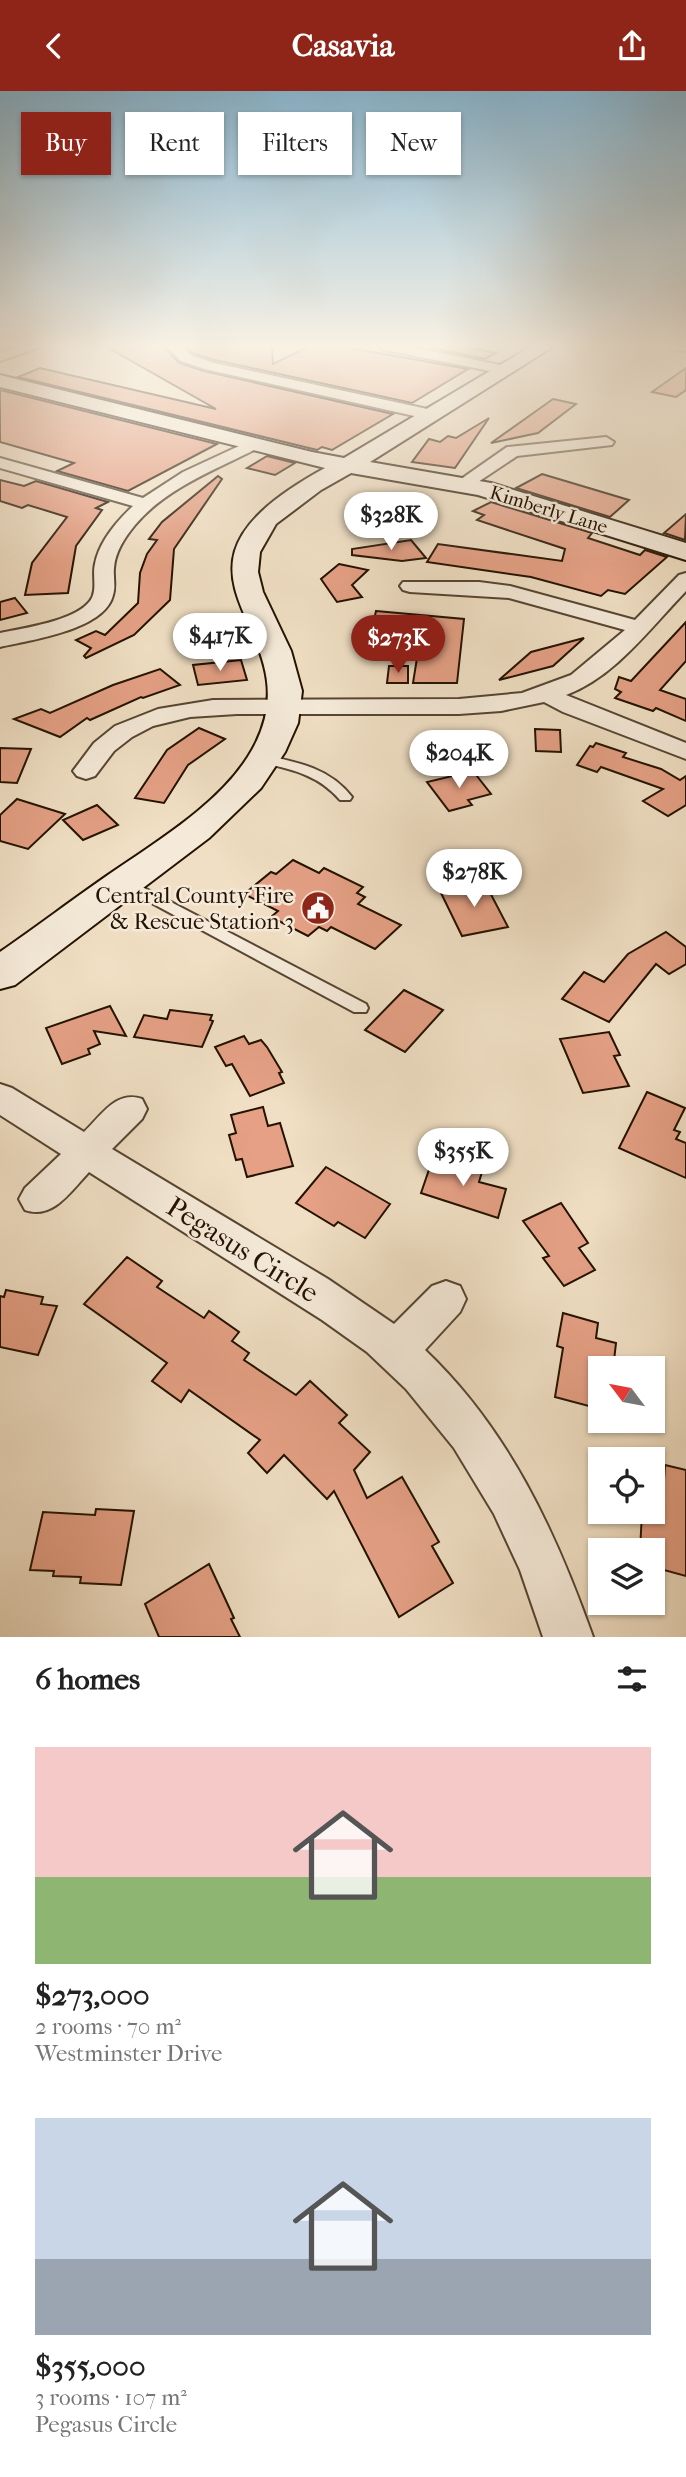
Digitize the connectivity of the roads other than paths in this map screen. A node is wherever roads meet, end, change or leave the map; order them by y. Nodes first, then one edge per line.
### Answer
1 (146, 418) edge
2 (427, 418) edge
3 (606, 442) dead end
4 (252, 445) junction
5 (0, 463) edge
6 (349, 466) junction
7 (463, 484) junction
8 (146, 504) junction
9 (686, 552) edge
10 (686, 579) edge
11 (410, 586) dead end
12 (638, 627) junction
13 (0, 640) edge
14 (547, 694) junction
15 (285, 707) junction
16 (686, 752) edge
17 (263, 759) junction
18 (86, 771) dead end
19 (345, 797) dead end
20 (124, 883) junction
21 (0, 974) edge
22 (360, 1008) dead end
23 (0, 1098) edge
24 (130, 1109) dead end
25 (86, 1151) junction
26 (38, 1199) dead end
27 (446, 1299) dead end
28 (396, 1352) junction
29 (568, 1637) edge

1 - 4 main road, Kimberly Lane
2 - 6 main road
3 - 7 street
4 - 6 main road, Kimberly Lane
4 - 8 street
5 - 8 street
6 - 7 main road, Kimberly Lane
6 - 15 main road
7 - 9 main road, Kimberly Lane
8 - 13 street
10 - 12 street
11 - 12 street
12 - 14 street
14 - 15 street
14 - 16 street
15 - 17 main road
15 - 18 street
17 - 19 lane
17 - 20 main road
20 - 21 main road
20 - 22 lane
23 - 25 street, Pegasus Circle
24 - 25 street
25 - 26 street
25 - 28 street, Pegasus Circle
27 - 28 street
28 - 29 street, Pegasus Circle

